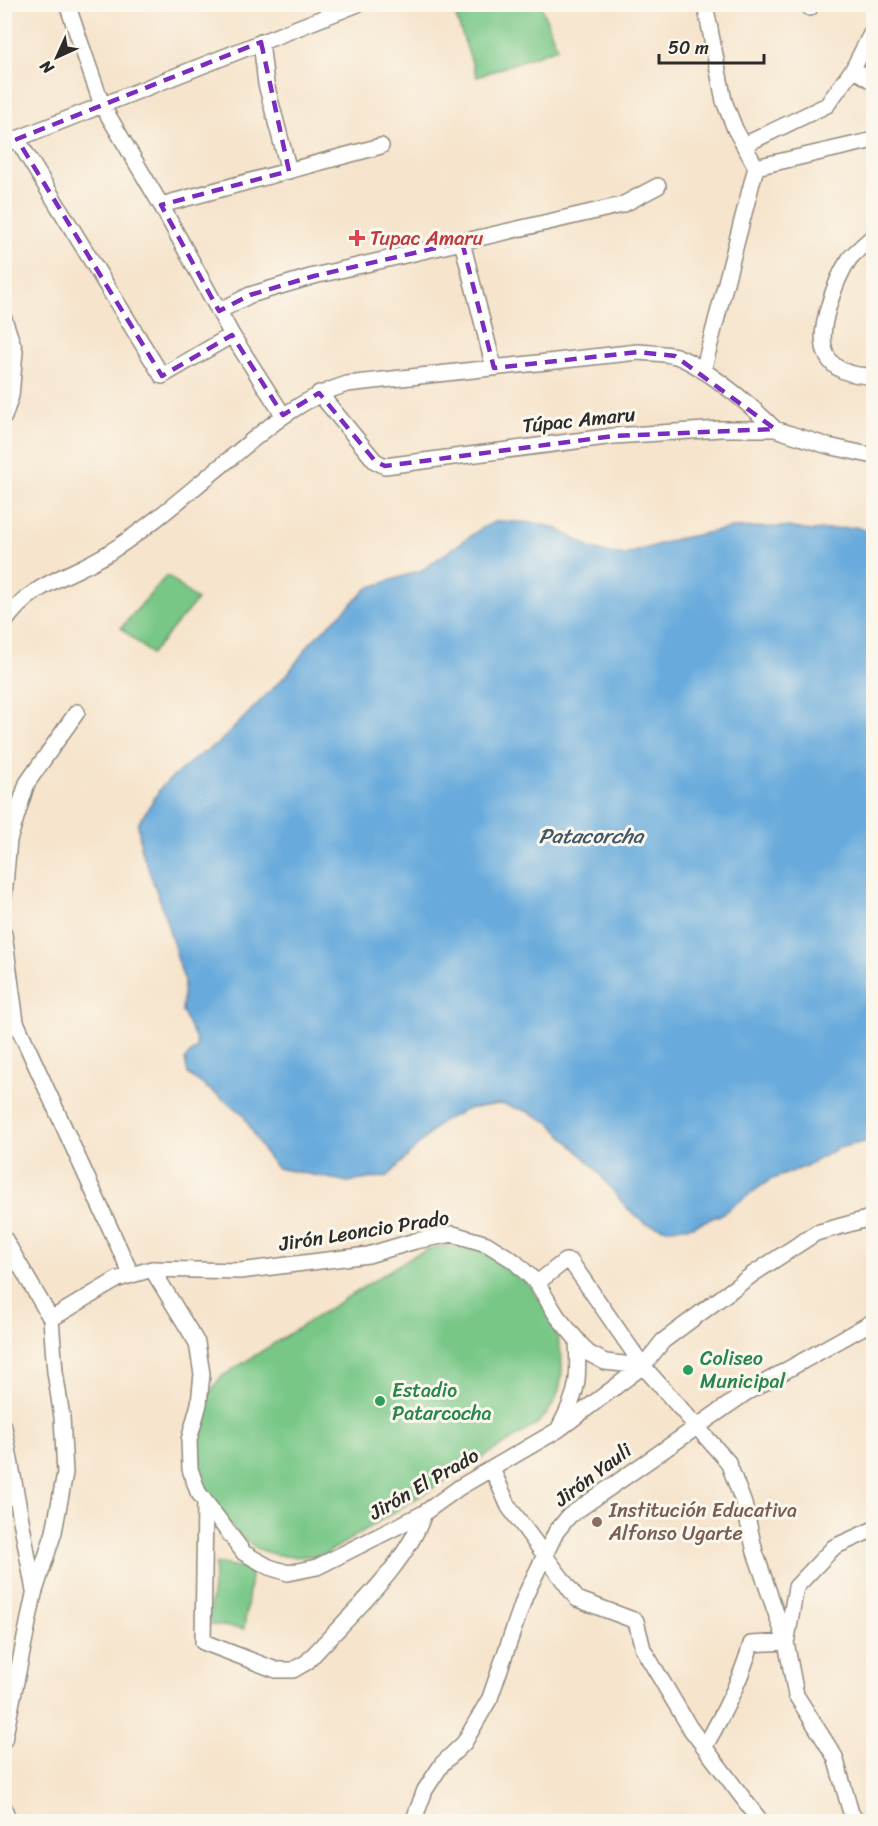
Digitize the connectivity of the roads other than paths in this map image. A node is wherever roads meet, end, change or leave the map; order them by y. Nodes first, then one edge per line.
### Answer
1 (67, 4) edge
2 (358, 4) edge
3 (705, 4) edge
4 (873, 28) edge
5 (261, 42) junction
6 (853, 69) junction
7 (873, 82) edge
8 (102, 105) junction
9 (873, 140) edge
10 (10, 142) edge
11 (744, 145) junction
12 (381, 146) dead end
13 (756, 167) junction
14 (290, 171) junction
15 (658, 186) dead end
16 (161, 205) junction
17 (873, 235) edge
18 (462, 242) junction
19 (219, 310) junction
20 (4, 319) edge
21 (232, 335) junction
22 (494, 368) junction
23 (703, 371) junction
24 (873, 376) edge
25 (319, 393) junction
26 (283, 415) junction
27 (4, 417) edge
28 (775, 429) junction
29 (873, 456) edge
30 (4, 623) edge
31 (77, 712) dead end
32 (4, 896) edge
33 (4, 934) edge
34 (873, 1217) edge
35 (4, 1238) edge
36 (152, 1269) junction
37 (131, 1274) junction
38 (537, 1283) junction
39 (51, 1319) junction
40 (873, 1321) edge
41 (577, 1340) junction
42 (643, 1366) junction
43 (4, 1426) edge
44 (696, 1426) junction
45 (558, 1430) junction
46 (492, 1469) junction
47 (205, 1504) junction
48 (424, 1513) junction
49 (873, 1529) edge
50 (545, 1554) junction
51 (34, 1594) junction
52 (786, 1642) junction
53 (4, 1740) edge
54 (705, 1746) junction
55 (4, 1808) edge
56 (9, 1821) edge
57 (412, 1821) edge
58 (761, 1821) edge
59 (857, 1821) edge

1 - 8 street
2 - 5 street
3 - 11 street
4 - 6 street
5 - 8 street
5 - 14 street
6 - 7 street
6 - 11 street
8 - 10 street
8 - 16 street
9 - 13 street
10 - 21 street
11 - 13 street
12 - 14 street
13 - 23 street
14 - 16 street
15 - 18 street
16 - 19 street
17 - 24 street
18 - 19 street
18 - 22 street
19 - 21 street
20 - 27 street
21 - 26 street
22 - 23 street
22 - 25 street
23 - 28 street
25 - 26 street
25 - 28 street, Túpac Amaru
26 - 30 street
28 - 29 street, Túpac Amaru
31 - 32 street
33 - 37 street
34 - 42 street, Jirón El Prado
35 - 39 street
36 - 37 street, Jirón Leoncio Prado
36 - 38 street, Jirón Leoncio Prado
36 - 47 street, Jirón El Prado
37 - 39 street, Jirón Leoncio Prado
38 - 41 street, Jirón Leoncio Prado
38 - 42 street
39 - 51 street
40 - 44 street, Jirón Yauli
41 - 42 street, Jirón Leoncio Prado
41 - 45 street
42 - 44 street
42 - 45 street, Jirón El Prado
43 - 51 street
44 - 50 street, Jirón Yauli
44 - 52 street
45 - 46 street, Jirón El Prado
46 - 48 street, Jirón El Prado
46 - 50 street
47 - 48 street, Jirón El Prado
47 - 48 street
49 - 52 street
50 - 54 street
50 - 57 street, Jirón Yauli
51 - 53 street
52 - 54 street
52 - 59 street
54 - 58 street
55 - 56 street

